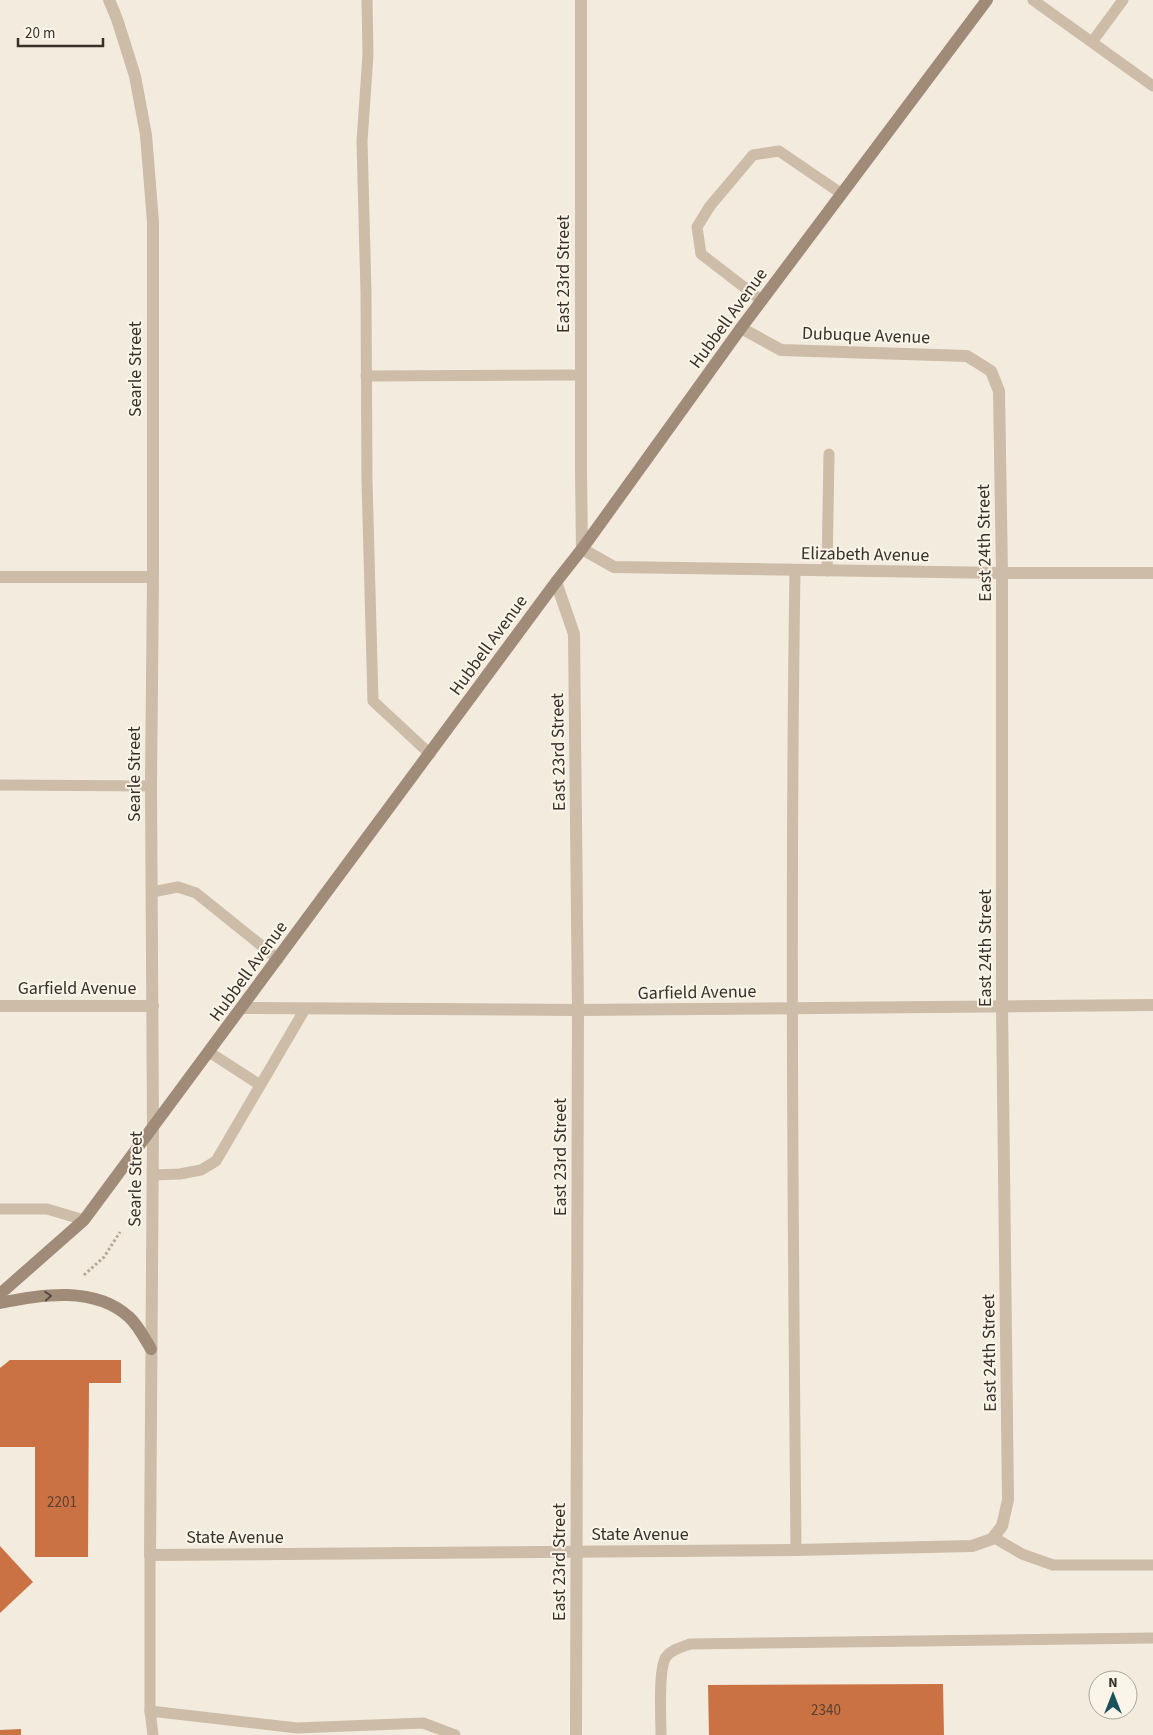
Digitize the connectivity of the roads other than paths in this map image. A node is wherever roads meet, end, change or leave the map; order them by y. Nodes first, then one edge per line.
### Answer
1 (109, 0) edge
2 (367, 0) edge
3 (581, 0) edge
4 (987, 0) edge
5 (1033, 0) edge
6 (1123, 0) edge
7 (1092, 42) junction
8 (1153, 86) edge
9 (842, 194) junction
10 (762, 300) junction
11 (741, 328) junction
12 (991, 371) joint
13 (580, 375) junction
14 (366, 376) junction
15 (829, 454) dead end
16 (582, 549) junction
17 (795, 570) junction
18 (827, 571) junction
19 (1153, 573) edge
20 (1002, 574) junction
21 (0, 577) edge
22 (153, 577) junction
23 (556, 582) junction
24 (430, 754) junction
25 (0, 785) edge
26 (151, 786) junction
27 (152, 892) junction
28 (278, 959) junction
29 (1153, 1005) edge
30 (0, 1006) edge
31 (154, 1006) junction
32 (1002, 1006) junction
33 (242, 1008) junction
34 (791, 1008) junction
35 (305, 1009) junction
36 (578, 1010) junction
37 (210, 1052) junction
38 (260, 1085) junction
39 (154, 1127) junction
40 (153, 1174) junction
41 (0, 1209) edge
42 (84, 1220) junction
43 (0, 1294) edge
44 (0, 1303) edge
45 (151, 1349) junction
46 (1002, 1526) joint
47 (993, 1537) junction
48 (796, 1550) junction
49 (577, 1551) junction
50 (150, 1555) junction
51 (1153, 1565) edge
52 (1153, 1638) edge
53 (150, 1711) junction
54 (153, 1735) edge
55 (455, 1735) edge
56 (576, 1735) edge
57 (661, 1735) edge

1 - 22 street, Searle Street
2 - 14 lane
3 - 13 street, East 23rd Street
4 - 9 main road, Hubbell Avenue
5 - 7 lane
6 - 7 lane
7 - 8 lane
9 - 10 main road, Hubbell Avenue
9 - 10 lane
10 - 11 main road, Hubbell Avenue
11 - 12 street, Dubuque Avenue
11 - 16 main road, Hubbell Avenue
12 - 20 street, East 24th Street
13 - 14 lane
13 - 16 street, East 23rd Street
14 - 24 lane
15 - 18 lane
16 - 17 street, Elizabeth Avenue
16 - 23 main road, Hubbell Avenue
17 - 18 street, Elizabeth Avenue
17 - 34 lane
18 - 20 street, Elizabeth Avenue
19 - 20 street, Elizabeth Avenue
20 - 32 street, East 24th Street
21 - 22 street
22 - 26 street, Searle Street
23 - 24 main road, Hubbell Avenue
23 - 36 street, East 23rd Street
24 - 28 main road, Hubbell Avenue
25 - 26 lane
26 - 27 street, Searle Street
27 - 28 lane
27 - 31 street, Searle Street
28 - 33 main road, Hubbell Avenue
29 - 32 street, Garfield Avenue
30 - 31 street, Garfield Avenue
31 - 39 street, Searle Street
32 - 34 street, Garfield Avenue
32 - 46 street, East 24th Street
33 - 35 street, Garfield Avenue
33 - 37 main road, Hubbell Avenue
34 - 36 street, Garfield Avenue
34 - 48 lane
35 - 36 street, Garfield Avenue
35 - 38 lane
36 - 49 street, East 23rd Street
37 - 38 lane
37 - 39 main road, Hubbell Avenue
38 - 40 lane
39 - 40 street, Searle Street
39 - 42 main road, Hubbell Avenue
40 - 45 street, Searle Street
41 - 42 lane
42 - 43 main road, Hubbell Avenue
44 -> 45 main road
45 - 50 street, Searle Street
46 - 47 street, State Avenue
47 - 48 street, State Avenue
47 - 51 lane
48 - 49 street, State Avenue
49 - 50 street, State Avenue
49 - 56 street, East 23rd Street
50 - 53 lane
52 - 57 lane
53 - 54 lane
53 - 55 lane

